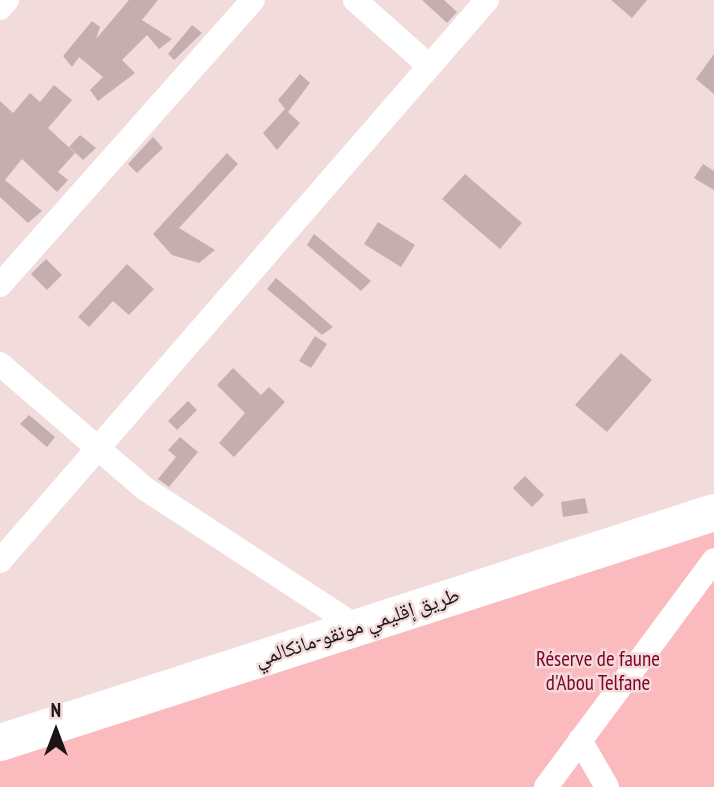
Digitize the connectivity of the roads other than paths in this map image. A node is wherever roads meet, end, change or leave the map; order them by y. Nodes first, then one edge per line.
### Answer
1 (8, 0) edge
2 (253, 0) edge
3 (355, 0) edge
4 (487, 0) edge
5 (0, 8) edge
6 (429, 66) junction
7 (0, 285) edge
8 (0, 364) edge
9 (97, 448) junction
10 (714, 512) edge
11 (714, 560) edge
12 (0, 561) edge
13 (357, 627) junction
14 (580, 740) junction
15 (0, 742) edge
16 (546, 787) edge
17 (607, 787) edge

1 - 5 street
2 - 7 street
3 - 6 street
4 - 6 street
6 - 9 street
8 - 9 street
9 - 12 street
9 - 13 street
10 - 13 highway, طريق إقليمي مونقو-مانكالمي
11 - 14 street
13 - 15 highway, طريق إقليمي مونقو-مانكالمي
14 - 16 street
14 - 17 street

